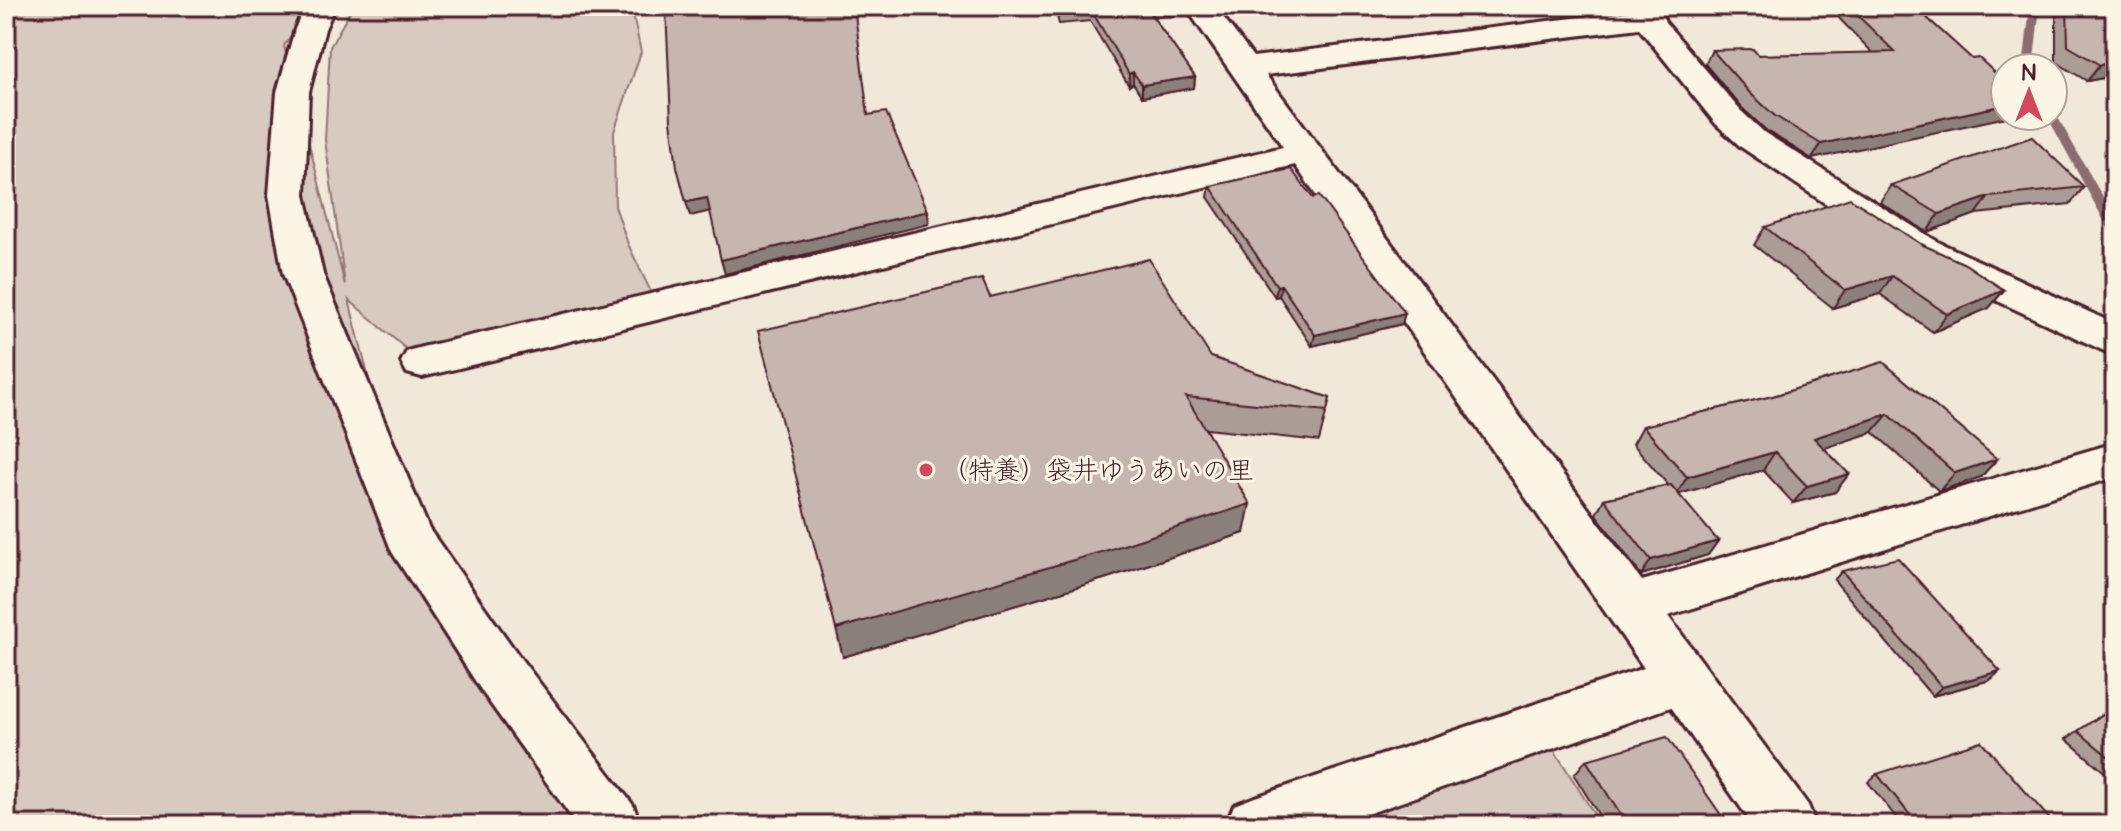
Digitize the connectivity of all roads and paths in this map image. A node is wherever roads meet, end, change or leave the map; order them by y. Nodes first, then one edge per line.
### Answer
1 (320, 6) edge
2 (1200, 6) edge
3 (1645, 12) edge
4 (1245, 68) junction
5 (1305, 152) junction
6 (2115, 341) edge
7 (422, 362) dead end
8 (2115, 460) edge
9 (1631, 606) junction
10 (1681, 680) junction
11 (612, 825) edge
12 (1255, 825) edge
13 (1787, 825) edge

1 - 11 street
2 - 4 street
3 - 4 street
3 - 6 street
4 - 5 street
5 - 7 street
5 - 9 street
8 - 9 street
9 - 10 street
10 - 12 street
10 - 13 street

